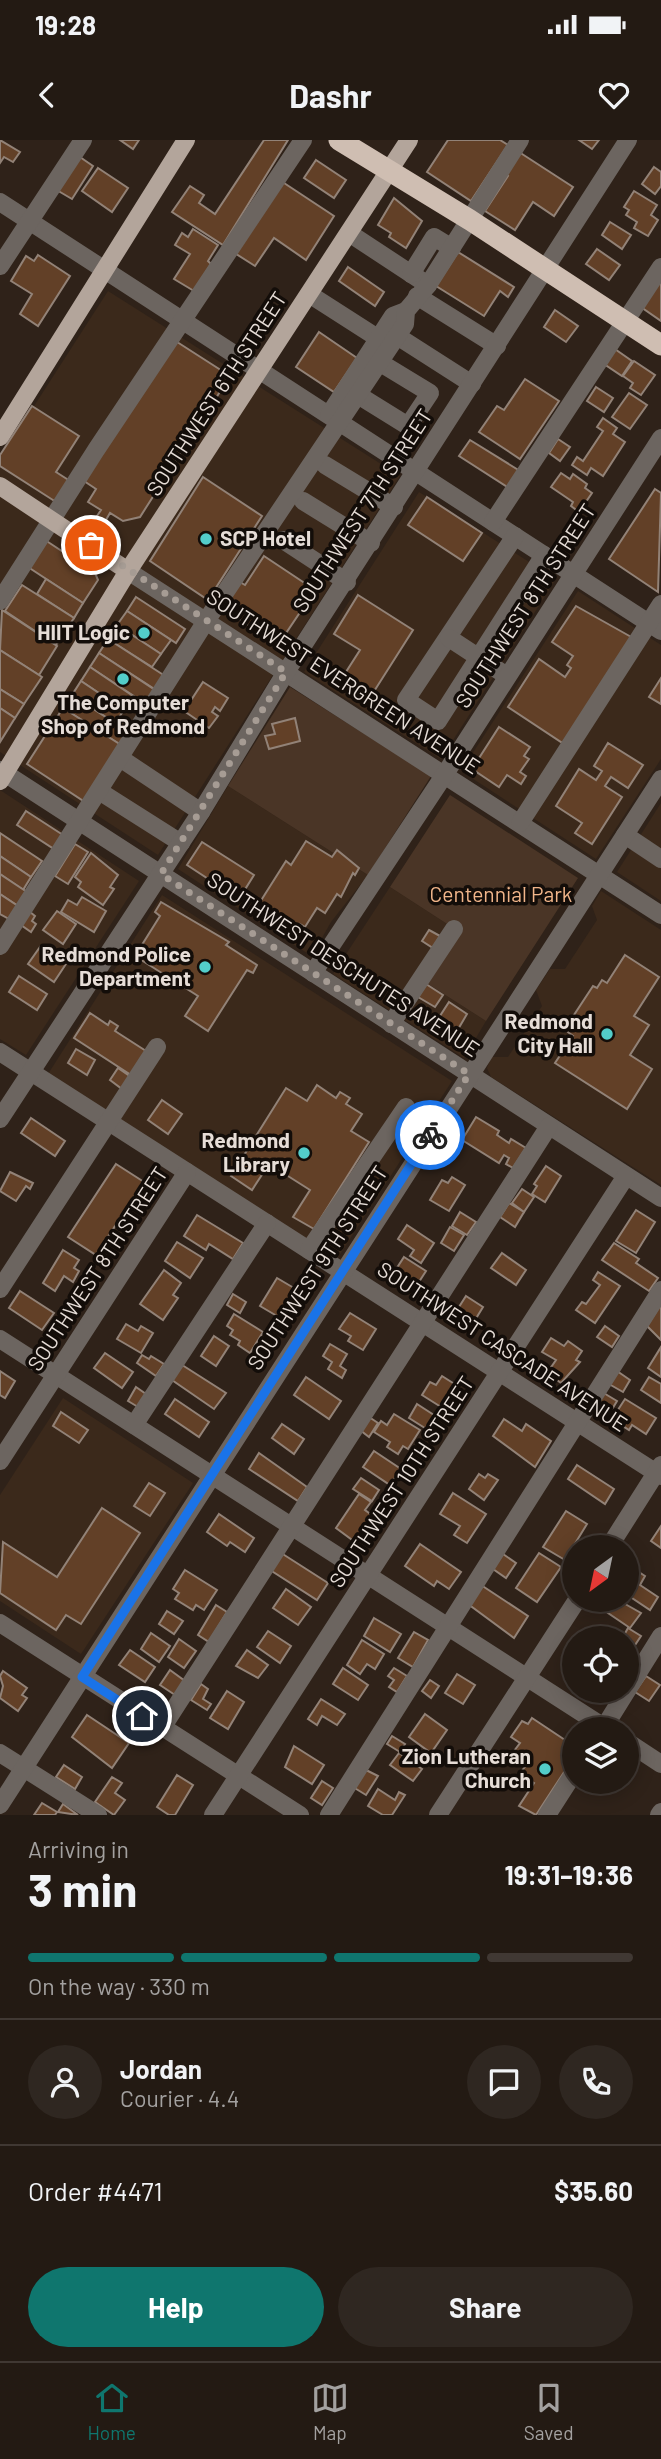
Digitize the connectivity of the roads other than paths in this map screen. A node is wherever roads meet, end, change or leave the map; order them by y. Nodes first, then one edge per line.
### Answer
1 (83, 140) edge
2 (186, 140) edge
3 (303, 140) edge
4 (339, 140) edge
5 (408, 140) edge
6 (520, 140) edge
7 (628, 140) edge
8 (389, 171) junction
9 (0, 202) edge
10 (470, 220) junction
11 (30, 221) junction
12 (349, 233) junction
13 (452, 248) junction
14 (0, 266) edge
15 (661, 267) edge
16 (104, 269) junction
17 (546, 269) junction
18 (411, 274) junction
19 (423, 290) junction
20 (309, 294) junction
21 (182, 320) junction
22 (626, 322) junction
23 (388, 340) junction
24 (661, 345) edge
25 (497, 346) junction
26 (379, 362) junction
27 (259, 370) junction
28 (472, 384) junction
29 (358, 395) junction
30 (421, 405) junction
31 (334, 419) junction
32 (448, 422) junction
33 (0, 437) edge
34 (658, 450) edge
35 (326, 465) dead end
36 (416, 472) junction
37 (0, 486) edge
38 (303, 501) dead end
39 (394, 507) junction
40 (53, 519) junction
41 (493, 522) junction
42 (515, 536) junction
43 (283, 540) dead end
44 (371, 543) junction
45 (544, 555) junction
46 (128, 571) junction
47 (573, 573) junction
48 (347, 582) junction
49 (0, 601) edge
50 (661, 604) edge
51 (206, 621) junction
52 (655, 627) edge
53 (449, 638) junction
54 (478, 657) junction
55 (286, 672) junction
56 (508, 676) junction
57 (120, 758) junction
58 (445, 774) junction
59 (2, 775) edge
60 (661, 779) edge
61 (99, 791) junction
62 (654, 803) edge
63 (201, 812) junction
64 (80, 821) junction
65 (520, 823) junction
66 (625, 835) junction
67 (181, 843) junction
68 (661, 859) edge
69 (161, 874) junction
70 (599, 875) junction
71 (661, 915) edge
72 (454, 929) dead end
73 (0, 946) edge
74 (313, 973) junction
75 (391, 1024) junction
76 (157, 1047) dead end
77 (0, 1052) edge
78 (30, 1072) junction
79 (469, 1074) junction
80 (406, 1107) dead end
81 (0, 1119) edge
82 (107, 1121) junction
83 (549, 1126) junction
84 (187, 1172) junction
85 (626, 1176) junction
86 (661, 1198) edge
87 (267, 1223) junction
88 (309, 1250) junction
89 (342, 1272) junction
90 (0, 1289) edge
91 (661, 1290) edge
92 (421, 1322) junction
93 (0, 1339) edge
94 (500, 1373) junction
95 (57, 1376) junction
96 (576, 1422) junction
97 (134, 1425) junction
98 (0, 1461) edge
99 (659, 1471) edge
100 (212, 1475) junction
101 (292, 1527) junction
102 (618, 1535) edge
103 (368, 1576) junction
104 (569, 1612) edge
105 (0, 1623) edge
106 (450, 1628) junction
107 (661, 1636) edge
108 (82, 1677) junction
109 (528, 1678) junction
110 (588, 1717) edge
111 (612, 1717) edge
112 (162, 1728) junction
113 (639, 1749) edge
114 (0, 1753) edge
115 (661, 1763) edge
116 (23, 1768) junction
117 (237, 1777) junction
118 (562, 1792) edge
119 (0, 1805) edge
120 (98, 1815) edge
121 (213, 1815) edge
122 (300, 1815) edge
123 (329, 1815) edge
124 (438, 1815) edge
125 (547, 1815) edge

1 - 11 street
2 - 16 main road
3 - 21 street
4 - 8 highway
5 - 8 main road, SOUTHWEST 6TH STREET
6 - 10 street
7 - 17 street, SOUTHWEST 7TH STREET
8 - 10 highway
8 - 12 main road, SOUTHWEST 6TH STREET
9 - 11 street
10 - 13 street
10 - 17 highway
11 - 14 street
11 - 16 street
12 - 18 street
12 - 20 main road, SOUTHWEST 6TH STREET
13 - 18 street
13 - 19 street
15 - 22 street
16 - 21 street
16 - 33 main road
17 - 22 highway
17 - 25 street, SOUTHWEST 7TH STREET
18 - 19 street
19 - 23 street
19 - 25 street
20 - 23 street
20 - 27 main road, SOUTHWEST 6TH STREET
21 - 27 street
21 - 40 street
22 - 24 highway
22 - 41 street
23 - 26 street
23 - 28 street
23 - 31 street
25 - 28 street, SOUTHWEST 7TH STREET
26 - 29 street
26 - 30 street
27 - 31 street
27 - 46 main road, SOUTHWEST 6TH STREET
28 - 32 street, SOUTHWEST 7TH STREET
29 - 30 street
29 - 31 street
30 - 32 street
31 - 36 street
31 - 51 street
32 - 36 street, SOUTHWEST 7TH STREET
34 - 47 street, SOUTHWEST 8TH STREET
35 - 39 street
36 - 39 street, SOUTHWEST 7TH STREET
36 - 41 street
37 - 40 main road, SOUTHWEST EVERGREEN AVENUE
38 - 44 street
39 - 44 street, SOUTHWEST 7TH STREET
40 - 46 main road, SOUTHWEST EVERGREEN AVENUE
40 - 49 street
41 - 42 street
42 - 45 street
42 - 53 street
43 - 48 street
44 - 48 street, SOUTHWEST 7TH STREET
45 - 47 street
45 - 54 street
46 - 51 street, SOUTHWEST EVERGREEN AVENUE
46 - 59 main road, SOUTHWEST 6TH STREET
47 - 52 street
47 - 56 street, SOUTHWEST 8TH STREET
48 - 55 street, SOUTHWEST 7TH STREET
50 - 52 street
51 - 55 street, SOUTHWEST EVERGREEN AVENUE
51 - 57 street
52 - 65 street
53 - 54 street
53 - 54 street
54 - 56 street
55 - 58 street, SOUTHWEST EVERGREEN AVENUE
55 - 63 street, SOUTHWEST 7TH STREET
56 - 58 street, SOUTHWEST 8TH STREET
57 - 61 street
57 - 63 street
58 - 65 street, SOUTHWEST EVERGREEN AVENUE
58 - 74 street, SOUTHWEST 8TH STREET
59 - 64 street, SOUTHWEST DESCHUTES AVENUE
60 - 62 street, SOUTHWEST 9TH STREET
61 - 64 street
61 - 67 street
62 - 66 street, SOUTHWEST 9TH STREET
63 - 67 street, SOUTHWEST 7TH STREET
64 - 69 street, SOUTHWEST DESCHUTES AVENUE
64 - 73 street
65 - 70 street, SOUTHWEST EVERGREEN AVENUE
66 - 68 street
66 - 70 street, SOUTHWEST 9TH STREET
67 - 69 street, SOUTHWEST 7TH STREET
69 - 74 street, SOUTHWEST DESCHUTES AVENUE
69 - 78 street, SOUTHWEST 7TH STREET
70 - 71 street, SOUTHWEST EVERGREEN AVENUE
70 - 79 street, SOUTHWEST 9TH STREET
72 - 75 street
74 - 75 street, SOUTHWEST DESCHUTES AVENUE
75 - 79 street, SOUTHWEST DESCHUTES AVENUE
76 - 82 street
77 - 78 street, SOUTHWEST CASCADE AVENUE
78 - 81 street, SOUTHWEST 7TH STREET
78 - 82 street, SOUTHWEST CASCADE AVENUE
79 - 83 street, SOUTHWEST DESCHUTES AVENUE
79 - 89 street, SOUTHWEST 9TH STREET
80 - 88 street
82 - 84 street, SOUTHWEST CASCADE AVENUE
82 - 90 street
83 - 85 street, SOUTHWEST DESCHUTES AVENUE
83 - 92 street
84 - 87 street, SOUTHWEST CASCADE AVENUE
84 - 95 street, SOUTHWEST 8TH STREET
85 - 86 street, SOUTHWEST DESCHUTES AVENUE
85 - 94 street, SOUTHWEST 10TH STREET
87 - 88 street, SOUTHWEST CASCADE AVENUE
87 - 97 street
88 - 89 street, SOUTHWEST CASCADE AVENUE
89 - 92 street, SOUTHWEST CASCADE AVENUE
89 - 100 street, SOUTHWEST 9TH STREET
91 - 96 street
92 - 94 street, SOUTHWEST CASCADE AVENUE
92 - 101 street
93 - 95 street
94 - 96 street, SOUTHWEST CASCADE AVENUE
94 - 103 street, SOUTHWEST 10TH STREET
95 - 97 street
95 - 98 street, SOUTHWEST 8TH STREET
96 - 99 street, SOUTHWEST CASCADE AVENUE
96 - 106 street
97 - 100 street
99 - 102 street
100 - 101 street
100 - 108 street, SOUTHWEST 9TH STREET
101 - 103 street
101 - 112 street
103 - 106 street
103 - 117 street, SOUTHWEST 10TH STREET
104 - 109 street
105 - 108 street
106 - 109 street
106 - 123 street
107 - 111 street
108 - 112 street
108 - 116 street, SOUTHWEST 9TH STREET
109 - 110 street
109 - 124 street
112 - 117 street
113 - 115 street
114 - 116 street
116 - 119 street, SOUTHWEST 9TH STREET
116 - 120 street
117 - 121 street, SOUTHWEST 10TH STREET
117 - 122 street
118 - 125 street

